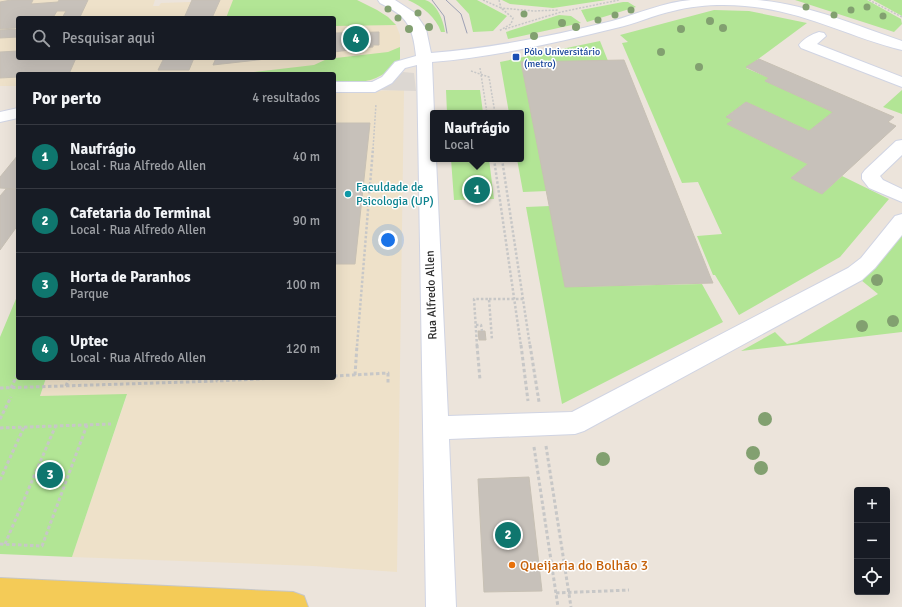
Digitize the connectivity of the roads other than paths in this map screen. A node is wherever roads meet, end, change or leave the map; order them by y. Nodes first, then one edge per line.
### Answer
1 (385, 0) edge
2 (819, 36) dead end
3 (902, 46) edge
4 (424, 58) junction
5 (902, 82) edge
6 (336, 88) edge
7 (16, 113) edge
8 (0, 117) edge
9 (902, 145) edge
10 (902, 196) edge
11 (902, 221) edge
12 (435, 428) junction
13 (0, 593) edge
14 (293, 607) edge
15 (441, 607) edge

1 - 4 street, Rua Alfredo Allen
2 - 5 street
3 - 4 street
4 - 6 street
4 - 12 street, Rua Alfredo Allen
7 - 8 street
9 - 10 street
11 - 12 street
12 - 15 street, Rua Alfredo Allen
13 - 14 main road

